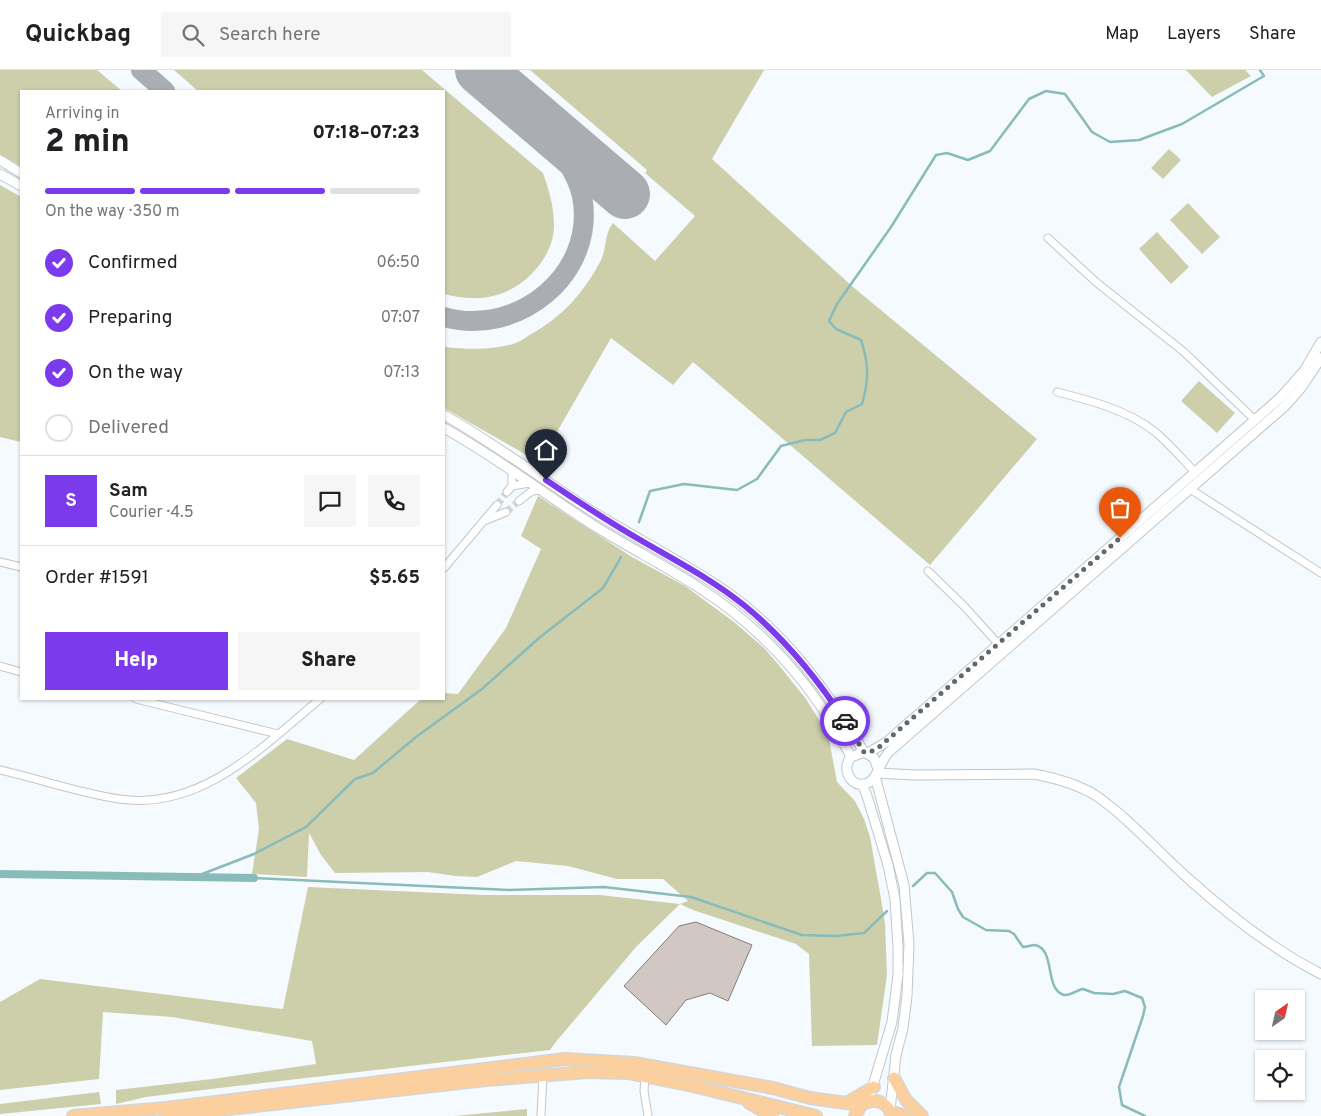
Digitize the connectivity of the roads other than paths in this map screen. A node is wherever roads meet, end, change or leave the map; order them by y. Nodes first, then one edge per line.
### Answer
1 (0, 160) edge
2 (20, 172) edge
3 (0, 174) edge
4 (20, 185) edge
5 (1048, 238) dead end
6 (1321, 342) edge
7 (1321, 358) edge
8 (1057, 392) dead end
9 (445, 416) edge
10 (1256, 420) junction
11 (445, 429) edge
12 (512, 470) junction
13 (1195, 472) junction
14 (530, 483) junction
15 (1190, 489) junction
16 (540, 490) junction
17 (518, 501) tunnel mouth
18 (497, 505) tunnel mouth
19 (506, 512) tunnel mouth
20 (484, 521) junction
21 (0, 562) edge
22 (445, 567) edge
23 (20, 568) edge
24 (928, 571) dead end
25 (1321, 573) edge
26 (1001, 648) junction
27 (0, 666) edge
28 (20, 672) edge
29 (140, 700) edge
30 (319, 700) edge
31 (278, 734) junction
32 (866, 753) junction
33 (851, 757) junction
34 (0, 770) edge
35 (877, 773) junction
36 (862, 784) junction
37 (1321, 974) edge
38 (543, 1075) junction
39 (645, 1076) junction
40 (894, 1078) junction
41 (874, 1086) junction
42 (737, 1095) junction
43 (844, 1104) junction
44 (864, 1104) junction
45 (892, 1113) edge
46 (73, 1116) edge
47 (166, 1116) edge
48 (541, 1116) edge
49 (648, 1116) edge
50 (772, 1116) edge
51 (816, 1116) edge
52 (855, 1116) edge
53 (906, 1116) edge
54 (922, 1116) edge

1 - 2 street
3 - 4 street
5 - 10 street
6 - 10 street
7 - 15 street
8 - 13 street
9 - 32 street
10 - 13 street
11 - 12 street
12 - 14 street
12 - 14 street
13 - 26 street
14 - 16 street
15 - 25 street
15 - 26 street
16 - 17 street
16 - 33 street
18 - 20 street
19 - 20 street
20 - 22 street
21 - 23 street
24 - 26 street
26 - 32 street
26 - 35 street
27 - 28 street
29 - 31 street
30 - 31 street
31 - 34 street
32 - 33 street
32 - 35 street
33 - 36 street
35 - 36 street
35 - 37 street
35 - 40 street
36 - 41 street
38 - 39 highway
38 - 47 highway
38 - 48 street
39 - 42 highway
39 - 49 street
40 - 45 street
40 - 54 highway
41 - 43 highway
41 - 44 street
42 - 50 highway
42 - 51 highway
43 - 44 highway
43 - 46 highway
44 - 45 highway
44 - 52 highway
45 - 53 highway

